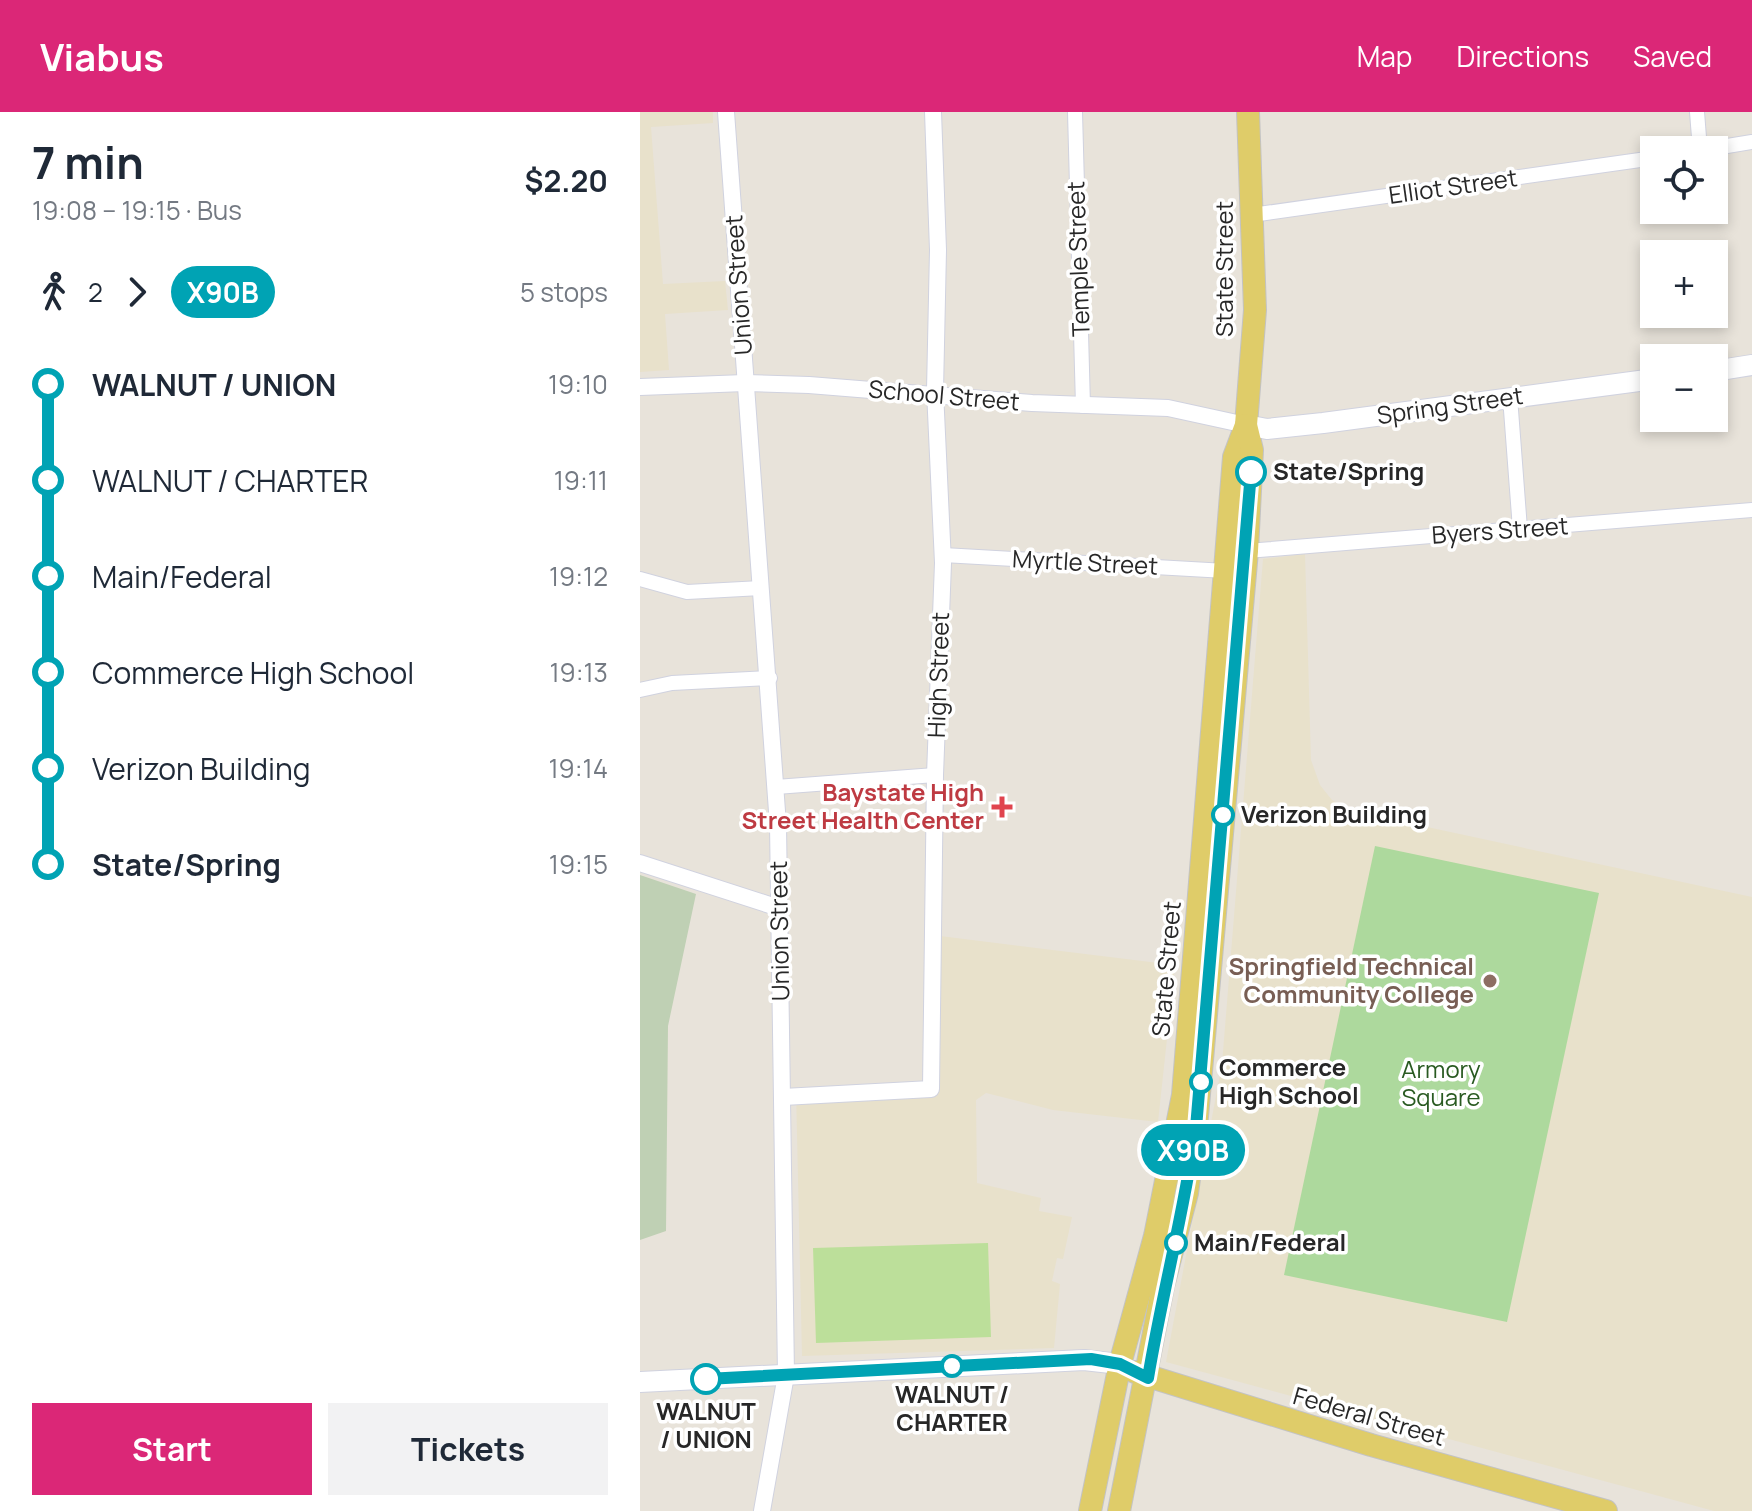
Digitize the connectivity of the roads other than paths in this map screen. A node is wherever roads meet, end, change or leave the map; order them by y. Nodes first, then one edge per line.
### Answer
1 (726, 112) edge
2 (933, 112) edge
3 (1075, 112) edge
4 (1248, 112) edge
5 (1697, 112) edge
6 (1700, 136) edge
7 (1752, 142) edge
8 (1728, 146) edge
9 (1640, 160) edge
10 (1252, 215) junction
11 (1752, 365) edge
12 (1728, 369) edge
13 (1640, 381) edge
14 (745, 383) junction
15 (640, 387) edge
16 (936, 395) junction
17 (1510, 397) junction
18 (1083, 406) junction
19 (1246, 425) junction
20 (1752, 510) edge
21 (1520, 529) junction
22 (1247, 551) junction
23 (943, 555) junction
24 (1226, 571) junction
25 (640, 579) edge
26 (761, 588) junction
27 (770, 678) junction
28 (640, 690) edge
29 (935, 775) junction
30 (776, 787) junction
31 (640, 863) edge
32 (779, 908) junction
33 (783, 1097) junction
34 (1176, 1190) junction
35 (1120, 1364) junction
36 (786, 1375) junction
37 (1148, 1378) junction
38 (640, 1382) edge
39 (762, 1511) edge
40 (1090, 1511) edge
41 (1119, 1511) edge
42 (1606, 1511) edge

1 - 14 street, Union Street
2 - 16 street, High Street
3 - 18 street, Temple Street
4 - 10 main road, State Street
5 - 6 street
7 - 8 street
9 - 10 street, Elliot Street
10 - 19 main road, State Street
11 - 12 main road
13 - 17 main road, Spring Street
14 - 15 street, School Street
14 - 16 street, School Street
14 - 26 street, Union Street
16 - 18 street, School Street
16 - 23 street, High Street
17 - 19 main road, Spring Street
17 - 21 street
18 - 19 street, School Street
19 - 22 main road, State Street
19 - 24 main road, State Street
20 - 21 street, Byers Street
21 - 22 street, Byers Street
22 - 34 main road, State Street
23 - 24 street, Myrtle Street
23 - 29 street, High Street
24 - 34 main road, State Street
25 - 26 street
26 - 27 street, Union Street
27 - 28 street
27 - 30 street, Union Street
29 - 30 street
29 - 33 street, High Street
30 - 32 street, Union Street
31 - 32 street
32 - 33 street, Union Street
33 - 36 street, Union Street
34 - 35 main road, State Street
34 - 37 main road, State Street
35 - 36 main road
35 - 37 main road, Federal Street
35 - 40 main road, State Street
36 - 38 main road
36 - 39 street, Union Street
37 - 41 main road, State Street
37 - 42 main road, Federal Street

